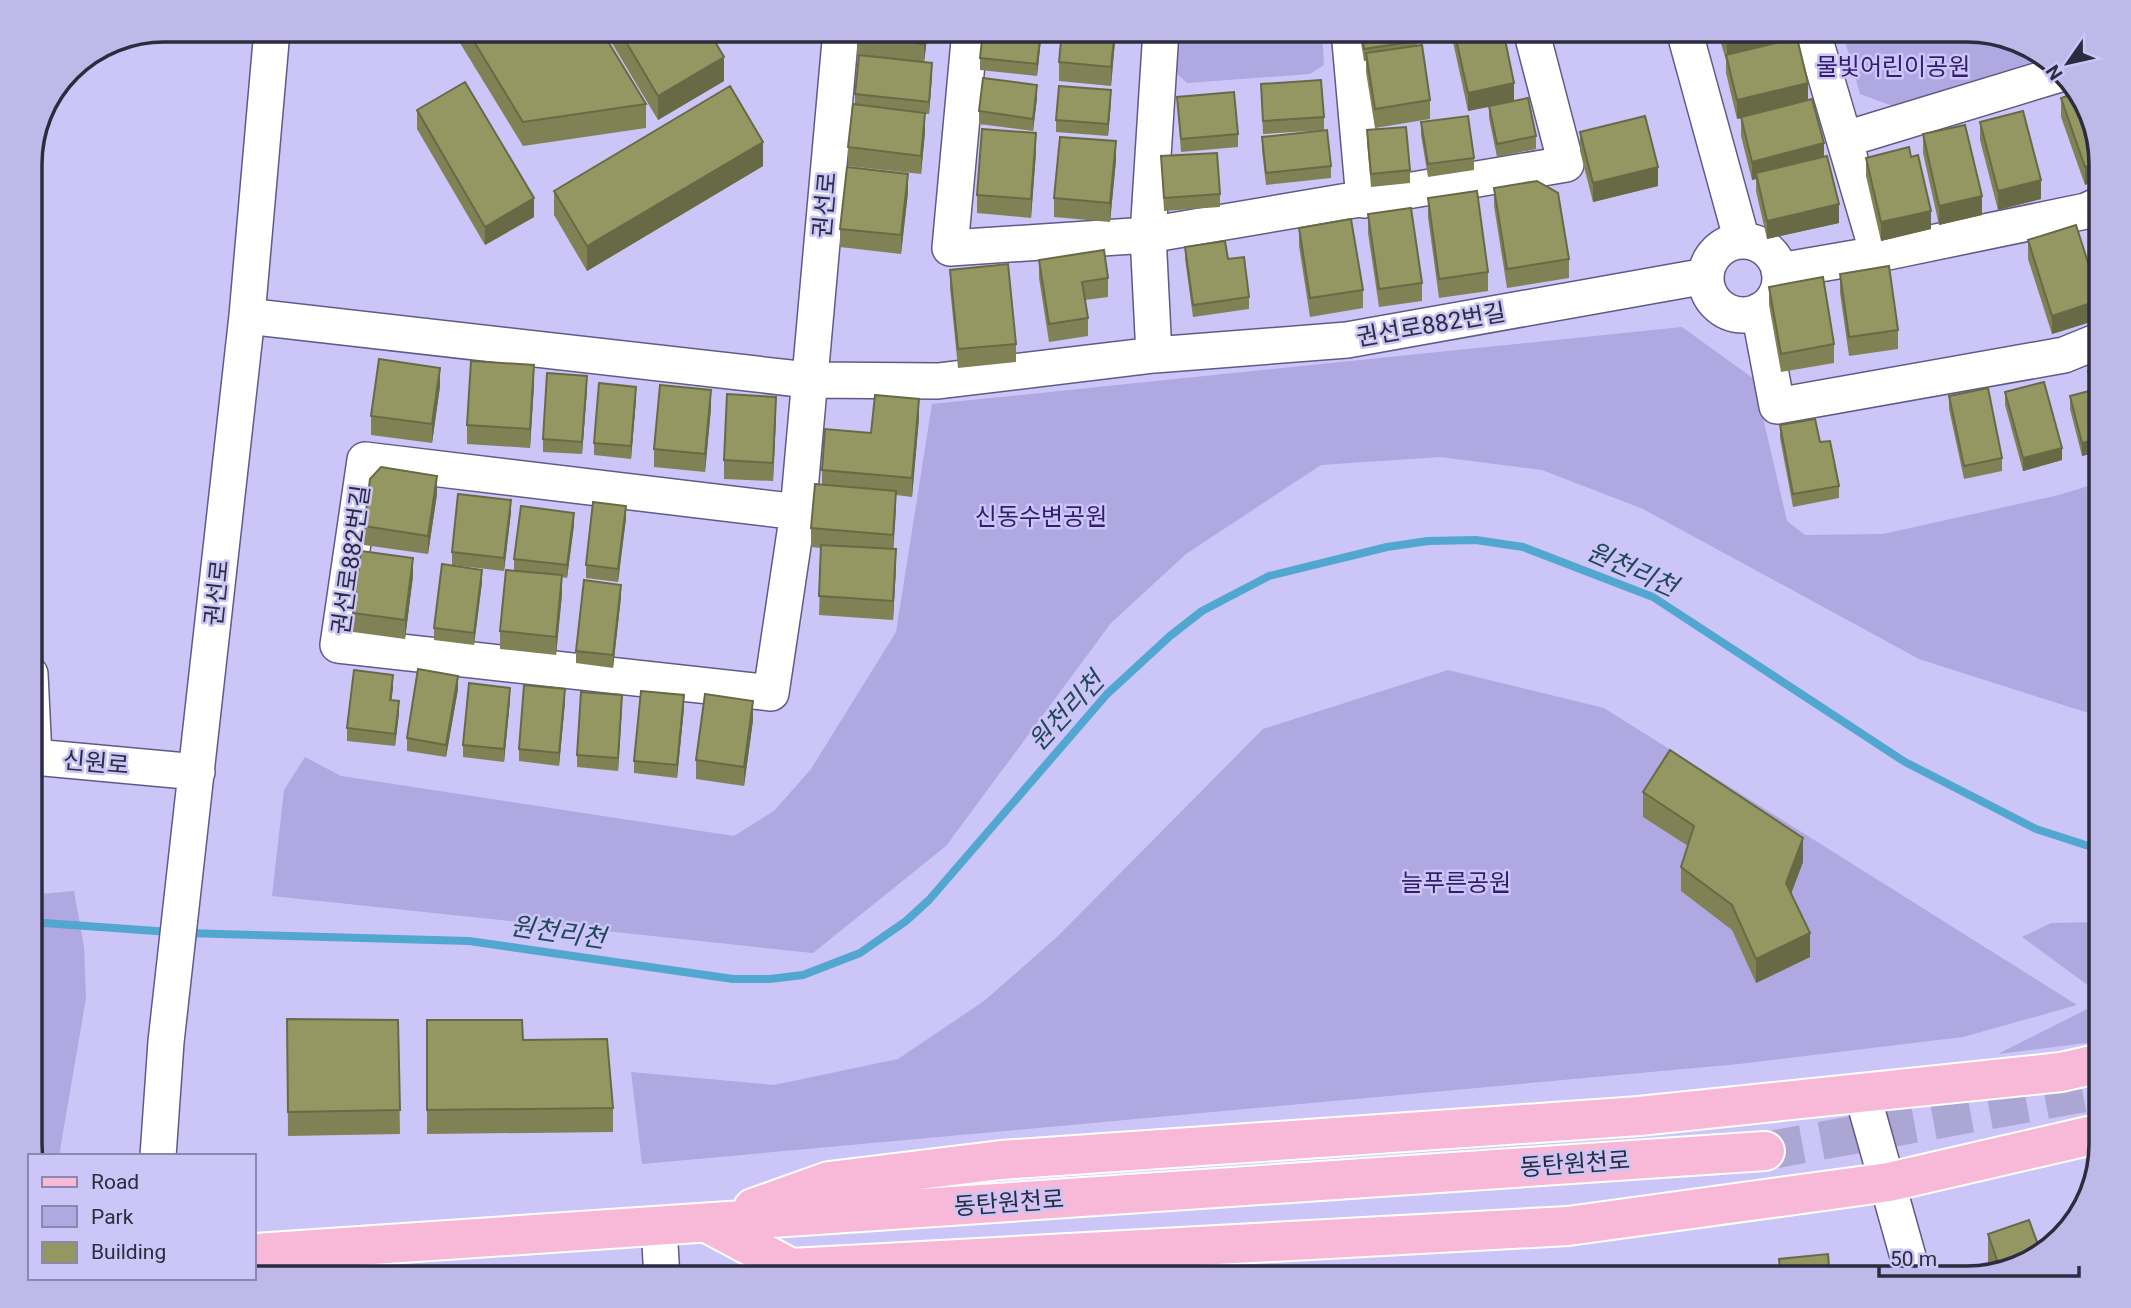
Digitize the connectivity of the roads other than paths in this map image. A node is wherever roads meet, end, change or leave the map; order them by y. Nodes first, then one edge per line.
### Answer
1 (271, 42) edge
2 (840, 42) edge
3 (969, 42) edge
4 (1160, 42) edge
5 (1350, 42) edge
6 (1534, 42) edge
7 (1687, 42) edge
8 (1816, 42) edge
9 (2033, 82) edge
10 (1846, 139) junction
11 (1364, 200) junction
12 (2089, 210) edge
13 (1148, 235) junction
14 (1742, 241) junction
15 (1878, 254) junction
16 (1779, 271) junction
17 (1706, 276) junction
18 (1759, 312) junction
19 (247, 316) junction
20 (2089, 345) edge
21 (1154, 355) junction
22 (808, 380) junction
23 (798, 512) junction
24 (42, 760) edge
25 (197, 772) junction
26 (2089, 1066) edge
27 (1862, 1093) junction
28 (2089, 1136) edge
29 (1765, 1150) tunnel mouth
30 (158, 1154) edge
31 (1889, 1182) junction
32 (709, 1224) junction
33 (659, 1227) junction
34 (256, 1253) edge
35 (661, 1266) edge
36 (786, 1266) edge
37 (845, 1266) edge
38 (1911, 1266) edge

1 - 19 street, 권선로
2 - 22 street, 권선로
3 - 13 street
4 - 13 street
5 - 11 street
6 - 11 street
7 - 14 street
8 - 10 street
9 - 10 street
10 - 15 street
11 - 13 street
12 - 15 street
13 - 21 street
14 - 16 street
14 - 17 street
15 - 16 street
16 - 18 street
17 - 18 street
17 - 21 street, 권선로882번길
18 - 20 street
19 - 22 street, 권선로882번길
19 - 25 street, 권선로
21 - 22 street, 권선로882번길
22 - 23 street, 권선로882번길
23 - 23 street, 권선로882번길
24 - 25 street, 신원로
25 - 30 street, 권선로
26 - 27 main road
27 - 31 street
27 - 32 main road
28 - 31 main road
29 - 32 main road, 동탄원천로
31 - 37 main road
31 - 38 street
32 - 33 main road, 동탄원천로
32 - 36 main road
33 - 34 main road, 동탄원천로
33 - 35 street

